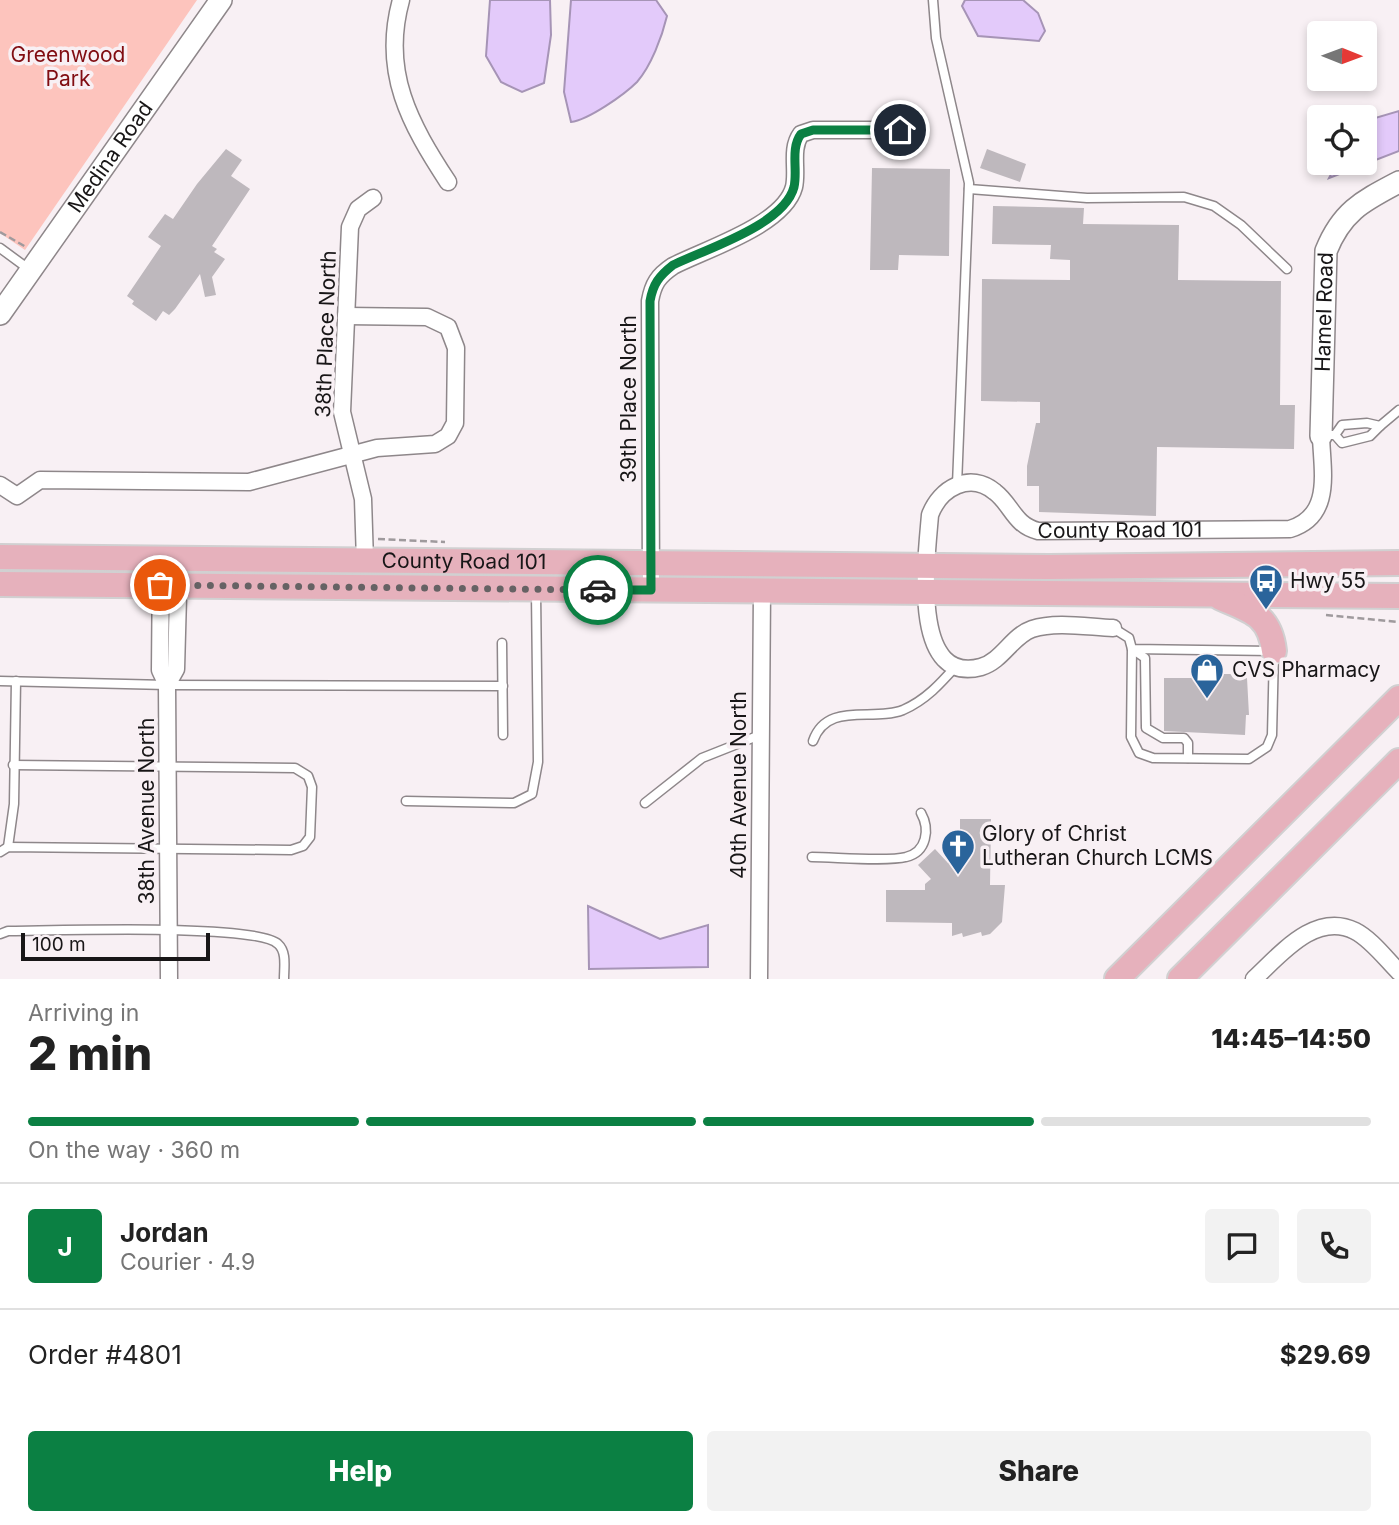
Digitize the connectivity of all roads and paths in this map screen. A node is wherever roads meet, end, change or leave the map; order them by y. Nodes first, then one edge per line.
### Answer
1 (221, 0) edge
2 (401, 0) edge
3 (933, 0) edge
4 (900, 130) dead end
5 (448, 182) dead end
6 (1399, 182) edge
7 (969, 189) junction
8 (373, 198) dead end
9 (0, 232) edge
10 (0, 248) edge
11 (29, 248) dead end
12 (1287, 269) dead end
13 (32, 271) junction
14 (0, 314) edge
15 (346, 316) junction
16 (1399, 410) edge
17 (1380, 426) junction
18 (1328, 435) junction
19 (352, 455) junction
20 (0, 485) edge
21 (957, 485) junction
22 (0, 557) edge
23 (170, 560) junction
24 (365, 561) junction
25 (651, 564) junction
26 (1399, 564) edge
27 (928, 566) junction
28 (0, 584) edge
29 (169, 585) junction
30 (536, 589) junction
31 (651, 590) junction
32 (762, 591) junction
33 (928, 592) junction
34 (1214, 595) junction
35 (1373, 596) junction
36 (1399, 596) edge
37 (1399, 606) edge
38 (1112, 628) joint
39 (502, 643) dead end
40 (1132, 649) junction
41 (1274, 651) junction
42 (957, 665) junction
43 (0, 681) edge
44 (16, 681) junction
45 (167, 685) junction
46 (503, 686) junction
47 (1399, 698) edge
48 (503, 735) dead end
49 (760, 735) junction
50 (813, 741) dead end
51 (1188, 758) junction
52 (1399, 761) edge
53 (13, 765) junction
54 (169, 766) junction
55 (406, 801) dead end
56 (645, 803) dead end
57 (920, 813) dead end
58 (170, 849) junction
59 (4, 850) edge
60 (812, 857) dead end
61 (169, 931) junction
62 (0, 934) edge
63 (1399, 972) edge
64 (169, 979) edge
65 (284, 979) edge
66 (759, 979) edge
67 (1116, 979) edge
68 (1180, 979) edge
69 (1254, 979) edge

1 - 13 street, Medina Road
2 - 5 street
3 - 7 lane
4 - 25 street, 39th Place North
6 - 18 street, Hamel Road
7 - 12 lane
7 - 21 lane
8 - 15 street, 38th Place North
9 - 11 path
10 - 13 lane
13 - 14 street, Medina Road
15 - 19 street, 38th Place North
15 - 19 street
16 - 17 lane
17 - 18 lane
17 - 18 lane
18 - 21 street, County Road 101
19 - 20 street
19 - 24 street, 38th Place North
21 - 27 street
22 - 23 main road, County Road 101
23 - 24 main road, County Road 101
23 - 29 street, 38th Avenue North
24 - 25 main road, County Road 101
25 - 27 main road, County Road 101
25 - 31 street, 39th Place North
26 - 27 main road, County Road 101
27 - 33 street
28 - 29 main road, County Road 101
29 - 30 main road, County Road 101
29 - 45 street, 38th Avenue North
30 - 31 main road, County Road 101
30 - 55 lane
31 - 32 main road, County Road 101
32 - 33 main road, County Road 101
32 - 49 street, 40th Avenue North
33 - 34 main road, County Road 101
33 - 42 street
34 - 35 main road, County Road 101
34 - 41 main road
35 - 36 main road, County Road 101
35 - 37 main road
38 - 40 lane
38 - 42 street
39 - 46 lane
40 - 41 lane
40 - 51 lane
40 - 51 lane
41 - 51 lane
42 - 50 lane
43 - 44 lane
44 - 45 lane
44 - 53 lane
45 - 46 lane
45 - 54 street, 38th Avenue North
46 - 48 lane
47 - 67 main road
49 - 56 lane
49 - 66 street, 40th Avenue North
52 - 68 main road
53 - 54 lane
53 - 59 lane
54 - 58 street, 38th Avenue North
54 - 58 lane
57 - 60 lane
58 - 59 lane
58 - 61 street, 38th Avenue North
61 - 62 lane
61 - 64 street, 38th Avenue North
61 - 65 lane
63 - 69 street

